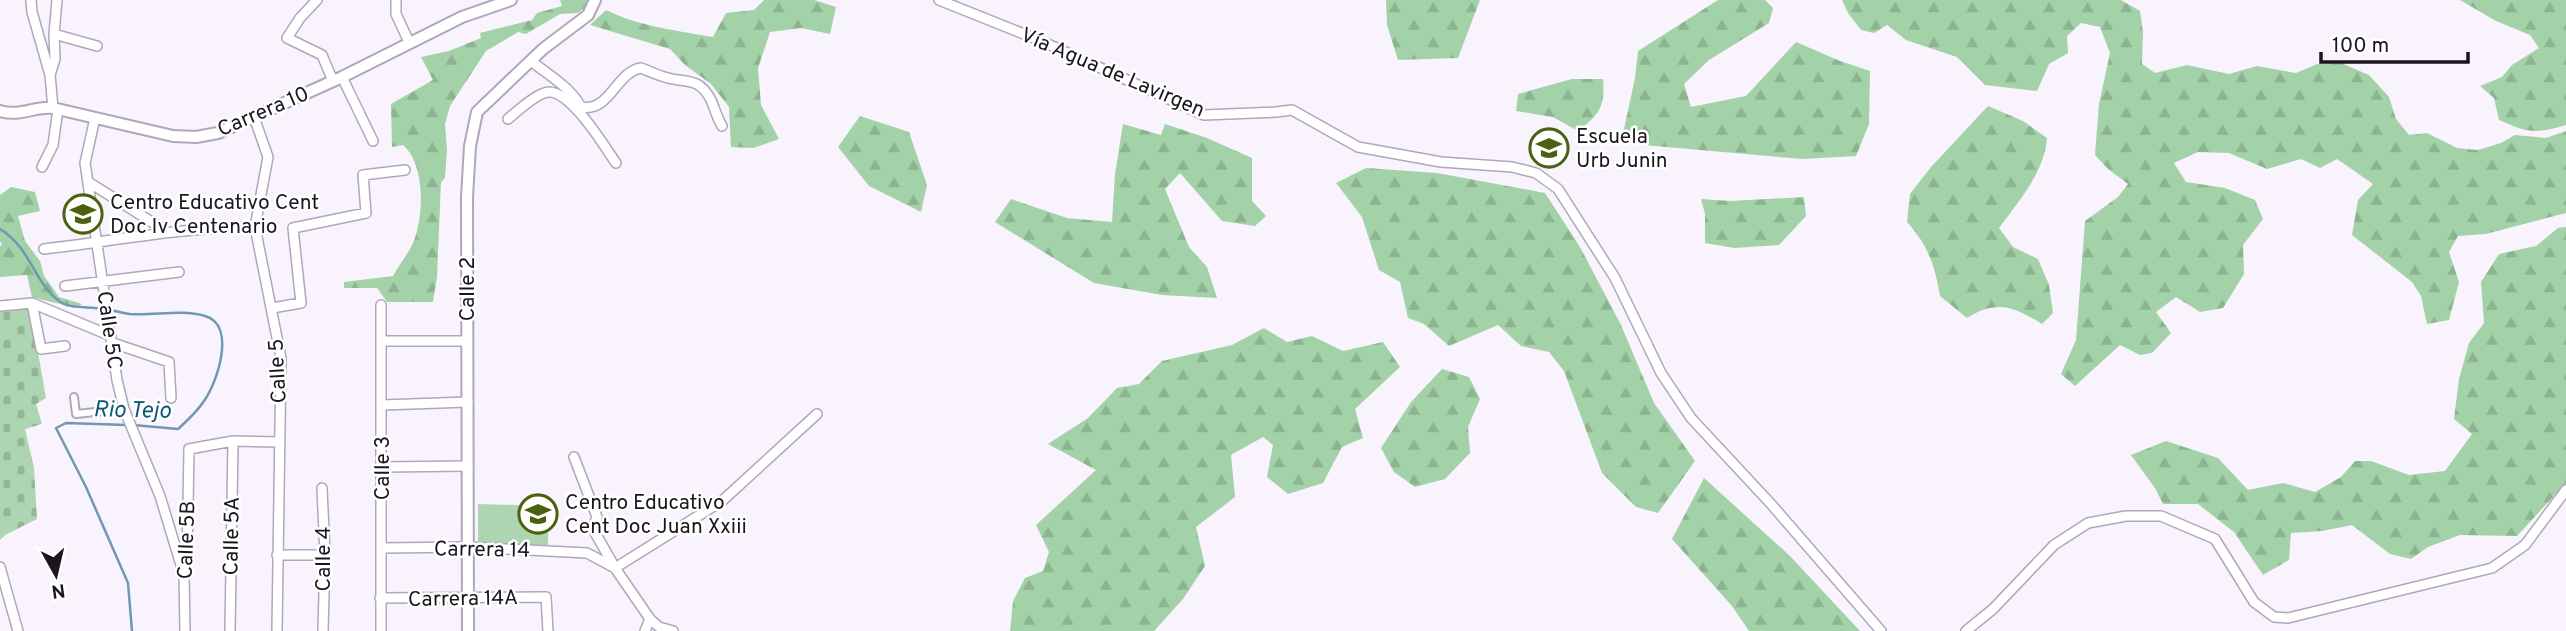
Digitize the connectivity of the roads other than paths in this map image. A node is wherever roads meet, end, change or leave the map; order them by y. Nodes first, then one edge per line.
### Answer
1 (31, 0) edge
2 (57, 0) edge
3 (317, 0) edge
4 (396, 0) edge
5 (511, 0) edge
6 (596, 0) edge
7 (939, 0) edge
8 (54, 34) junction
9 (409, 42) junction
10 (97, 46) dead end
11 (531, 61) junction
12 (50, 75) junction
13 (338, 79) junction
14 (582, 107) junction
15 (56, 109) junction
16 (0, 111) edge
17 (254, 117) junction
18 (95, 118) junction
19 (584, 118) junction
20 (508, 119) dead end
21 (722, 127) dead end
22 (373, 141) dead end
23 (617, 163) dead end
24 (42, 167) dead end
25 (405, 170) dead end
26 (90, 183) junction
27 (255, 227) junction
28 (166, 231) junction
29 (97, 243) junction
30 (44, 250) dead end
31 (178, 271) dead end
32 (103, 281) junction
33 (65, 286) dead end
34 (32, 303) junction
35 (381, 305) dead end
36 (0, 306) edge
37 (272, 308) junction
38 (112, 339) junction
39 (383, 341) junction
40 (467, 341) junction
41 (65, 345) dead end
42 (74, 397) dead end
43 (171, 398) dead end
44 (468, 402) junction
45 (382, 405) junction
46 (125, 411) junction
47 (817, 414) dead end
48 (233, 441) junction
49 (279, 442) junction
50 (574, 457) dead end
51 (468, 466) junction
52 (382, 467) junction
53 (322, 488) dead end
54 (2566, 490) edge
55 (383, 548) junction
56 (467, 548) junction
57 (277, 555) junction
58 (325, 555) junction
59 (0, 567) edge
60 (615, 568) junction
61 (184, 575) junction
62 (380, 598) junction
63 (468, 598) junction
64 (650, 618) junction
65 (18, 631) edge
66 (185, 631) edge
67 (230, 631) edge
68 (277, 631) edge
69 (323, 631) edge
70 (381, 631) edge
71 (468, 631) edge
72 (548, 631) edge
73 (645, 631) edge
74 (673, 631) edge
75 (1881, 631) edge
76 (1966, 631) edge

1 - 12 street
2 - 8 street
3 - 13 street
4 - 9 street
5 - 9 street, Carrera 10
6 - 11 street, Calle 2
7 - 75 street, Vía Agua de Lavirgen
8 - 10 street
8 - 12 street
9 - 13 street, Carrera 10
11 - 14 street
11 - 40 street, Calle 2
12 - 15 street
13 - 17 street, Carrera 10
13 - 22 street
14 - 19 street
14 - 21 street
15 - 16 street, Carrera 10
15 - 18 street, Carrera 10
15 - 24 street
17 - 18 street, Carrera 10
17 - 27 street, Calle 5
18 - 26 street, Calle 5C
19 - 20 street
19 - 23 street
25 - 37 street
26 - 28 street
26 - 29 street, Calle 5C
27 - 28 street
27 - 37 street, Calle 5
28 - 29 street
29 - 30 street
29 - 32 street, Calle 5C
31 - 32 street
32 - 33 street
32 - 38 street, Calle 5C
34 - 36 street
34 - 38 street
34 - 41 street
35 - 39 street, Calle 3
37 - 49 street, Calle 5
38 - 43 street
38 - 46 street, Calle 5C
39 - 40 street
39 - 45 street, Calle 3
40 - 44 street, Calle 2
42 - 46 street
44 - 45 street
44 - 51 street, Calle 2
45 - 52 street, Calle 3
46 - 61 street, Calle 5C
47 - 60 street
48 - 49 street
48 - 61 street, Calle 5B
48 - 67 street, Calle 5A
49 - 57 street, Calle 5
50 - 60 street
51 - 52 street
51 - 56 street, Calle 2
52 - 55 street, Calle 3
53 - 58 street, Calle 4
54 - 76 street
55 - 56 street, Carrera 14
55 - 62 street, Calle 3
56 - 60 street, Carrera 14
56 - 63 street, Calle 2
57 - 58 street
57 - 68 street, Calle 5
58 - 69 street, Calle 4
59 - 65 street
60 - 64 street, Carrera 14
61 - 66 street, Calle 5B
62 - 63 street, Carrera 14A
62 - 70 street, Calle 3
63 - 71 street, Calle 2
63 - 72 street, Carrera 14A
64 - 73 street
64 - 74 street, Carrera 14

